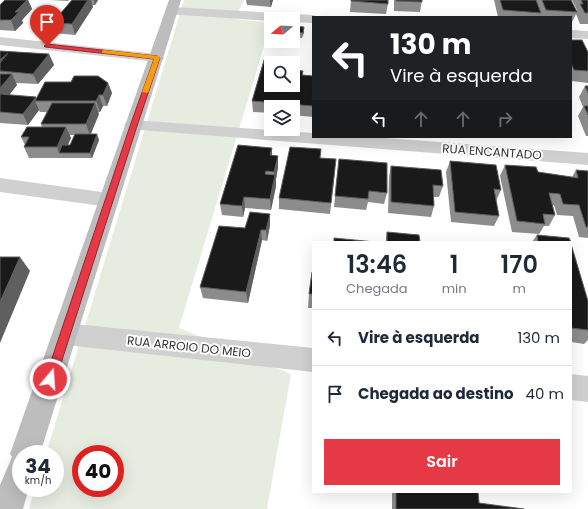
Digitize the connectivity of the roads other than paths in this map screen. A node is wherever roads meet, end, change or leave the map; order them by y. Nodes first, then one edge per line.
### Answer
1 (174, 6) edge
2 (312, 19) edge
3 (572, 34) edge
4 (588, 35) edge
5 (0, 41) edge
6 (157, 58) junction
7 (133, 126) junction
8 (588, 159) edge
9 (0, 185) edge
10 (109, 200) junction
11 (65, 334) junction
12 (312, 360) edge
13 (572, 387) edge
14 (588, 389) edge
15 (29, 445) edge
16 (12, 490) edge
17 (5, 507) edge

1 - 2 street
1 - 6 street
3 - 4 street
5 - 6 street
6 - 7 street
7 - 8 street, RUA ENCANTADO
7 - 10 street
9 - 10 street
10 - 11 street
11 - 12 street, RUA ARROIO DO MEIO
11 - 15 street
13 - 14 street
16 - 17 street

